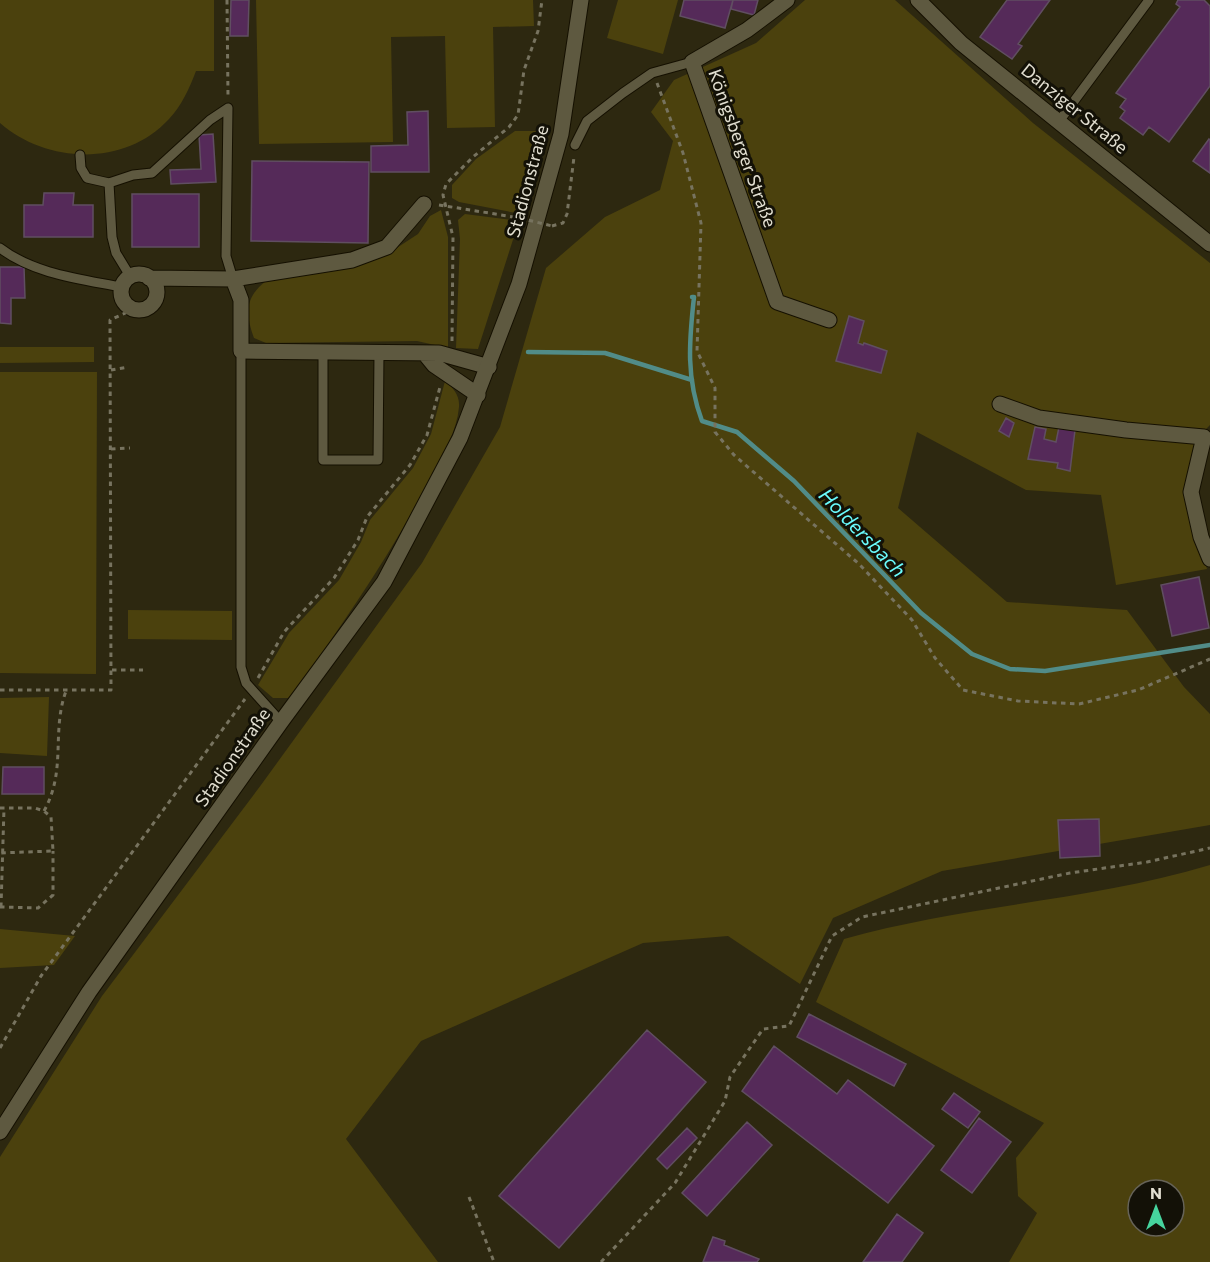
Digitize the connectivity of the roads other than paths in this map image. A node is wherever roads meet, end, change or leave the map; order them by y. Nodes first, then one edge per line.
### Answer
1 (581, 0) edge
2 (787, 0) edge
3 (918, 0) edge
4 (1149, 0) edge
5 (692, 62) junction
6 (1060, 120) junction
7 (575, 145) road end
8 (80, 155) dead end
9 (109, 183) junction
10 (424, 204) dead end
11 (1210, 244) edge
12 (0, 248) edge
13 (149, 278) junction
14 (233, 279) junction
15 (125, 282) junction
16 (829, 320) dead end
17 (241, 351) junction
18 (323, 352) junction
19 (379, 353) junction
20 (425, 354) junction
21 (489, 367) junction
22 (478, 395) junction
23 (1000, 404) dead end
24 (1210, 559) edge
25 (281, 722) junction
26 (0, 1132) edge

1 - 21 street, Stadionstraße
2 - 5 street, Königsberger Straße
3 - 6 street, Danziger Straße
4 - 6 lane
5 - 7 lane
5 - 16 street, Königsberger Straße
6 - 11 street, Danziger Straße
8 - 9 lane
9 - 14 lane
9 - 15 lane
10 - 14 street
12 - 15 lane
13 - 14 street
13 - 15 street
13 - 15 street
14 - 17 street
17 - 18 street
17 - 25 lane
18 - 19 street
18 - 19 lane
19 - 20 street
20 - 21 street
20 - 22 street
21 - 22 street, Stadionstraße
22 - 25 street, Stadionstraße
23 - 24 street
25 - 26 street, Stadionstraße

